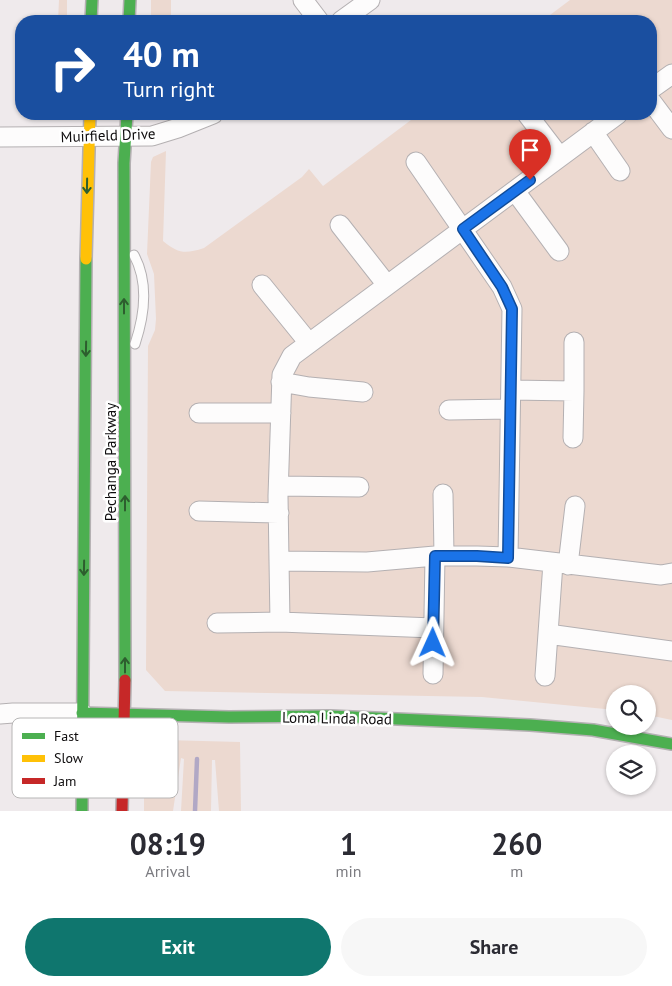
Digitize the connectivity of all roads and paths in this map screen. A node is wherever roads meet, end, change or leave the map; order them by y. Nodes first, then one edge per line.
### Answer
1 (92, 0) edge
2 (130, 0) edge
3 (303, 0) edge
4 (370, 0) edge
5 (91, 15) edge
6 (129, 15) edge
7 (314, 15) edge
8 (349, 15) edge
9 (672, 74) edge
10 (657, 85) edge
11 (657, 109) edge
12 (89, 120) edge
13 (126, 120) edge
14 (198, 120) edge
15 (532, 120) edge
16 (610, 120) edge
17 (672, 129) edge
18 (593, 132) junction
19 (126, 136) junction
20 (0, 137) edge
21 (88, 137) junction
22 (560, 157) junction
23 (416, 162) dead end
24 (620, 171) dead end
25 (515, 191) junction
26 (340, 224) dead end
27 (463, 229) junction
28 (124, 236) junction
29 (559, 251) dead end
30 (262, 285) dead end
31 (387, 285) junction
32 (574, 342) dead end
33 (308, 343) junction
34 (124, 372) junction
35 (281, 382) junction
36 (511, 390) junction
37 (574, 391) junction
38 (363, 392) dead end
39 (510, 409) junction
40 (449, 410) dead end
41 (199, 413) dead end
42 (280, 413) junction
43 (573, 438) dead end
44 (279, 486) junction
45 (359, 486) dead end
46 (443, 494) dead end
47 (575, 506) dead end
48 (199, 511) dead end
49 (279, 513) junction
50 (440, 556) junction
51 (508, 558) junction
52 (279, 561) junction
53 (560, 564) junction
54 (672, 573) edge
55 (280, 622) junction
56 (217, 623) dead end
57 (434, 628) junction
58 (548, 634) junction
59 (672, 651) edge
60 (433, 674) dead end
61 (545, 676) dead end
62 (82, 713) junction
63 (0, 714) edge
64 (124, 714) junction
65 (82, 718) edge
66 (124, 718) edge
67 (672, 744) edge
68 (82, 798) edge
69 (122, 798) edge
70 (82, 811) edge
71 (122, 811) edge

1 - 5 main road
2 - 6 main road
3 - 7 street
4 - 8 street
9 - 10 street
11 - 17 street
12 - 21 main road, Pechanga Parkway
13 - 19 main road, Pechanga Parkway
14 - 19 street, Muirfield Drive
15 - 22 street
16 - 18 street
18 - 22 street
18 - 24 street
19 - 21 street, Muirfield Drive
19 - 28 main road, Pechanga Parkway
20 - 21 street, Muirfield Drive
21 -> 62 main road, Pechanga Parkway
22 - 25 street
23 - 27 street
25 - 27 street
25 - 29 street
26 - 31 street
27 - 31 street
27 - 36 street
34 -> 28 main road, Pechanga Parkway
28 - 34 lane
30 - 33 street
31 - 33 street
32 - 37 street
33 - 35 street
64 -> 34 main road, Pechanga Parkway
35 - 38 street
35 - 42 street
36 - 37 street
36 - 39 street
37 - 43 street
39 - 40 street
39 - 51 street
41 - 42 street
42 - 44 street
44 - 45 street
44 - 49 street
46 - 50 street
47 - 53 street
48 - 49 street
49 - 52 street
50 - 51 street
50 - 52 street
50 - 57 street
51 - 53 street
52 - 55 street
53 - 54 street
53 - 58 street
55 - 56 street
55 - 57 street
57 - 60 street
58 - 59 street
58 - 61 street
62 - 63 street, Loma Linda Road
62 - 64 main road, Loma Linda Road
62 - 65 main road, Pechanga Parkway
64 - 66 main road, Pechanga Parkway
64 - 67 main road, Loma Linda Road
68 - 70 main road, Pechanga Parkway
69 - 71 main road, Pechanga Parkway

